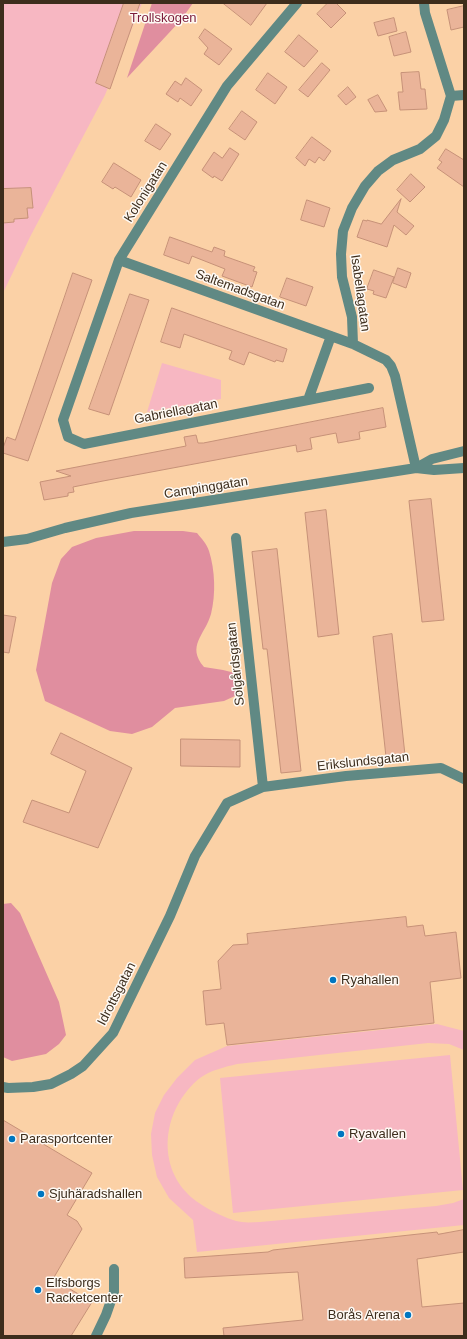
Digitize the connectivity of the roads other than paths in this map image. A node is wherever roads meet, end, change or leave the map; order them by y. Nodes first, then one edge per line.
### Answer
1 (297, 3) edge
2 (424, 3) edge
3 (464, 95) edge
4 (451, 96) junction
5 (119, 260) junction
6 (330, 336) junction
7 (353, 344) junction
8 (370, 388) dead end
9 (308, 400) junction
10 (63, 420) joint
11 (464, 451) edge
12 (416, 468) junction
13 (464, 468) edge
14 (236, 538) dead end
15 (3, 542) edge
16 (464, 779) edge
17 (263, 787) junction
18 (178, 893) joint
19 (3, 1087) edge
20 (114, 1269) dead end
21 (96, 1336) edge

1 - 5 street, Kolonigatan
2 - 4 street
3 - 4 street
4 - 7 street, Isabellagatan
5 - 6 street, Saltemadsgatan
5 - 10 street, Kolonigatan
6 - 7 street, Saltemadsgatan
6 - 9 street
7 - 12 street, Isabellagatan
8 - 9 street, Gabriellagatan
9 - 10 street, Gabriellagatan
11 - 12 street, Campinggatan
12 - 13 street, Campinggatan
12 - 15 street, Campinggatan
14 - 17 street, Solgårdsgatan
16 - 17 street, Erikslundsgatan
17 - 18 street, Erikslundsgatan
18 - 19 street, Idrottsgatan
20 - 21 street

